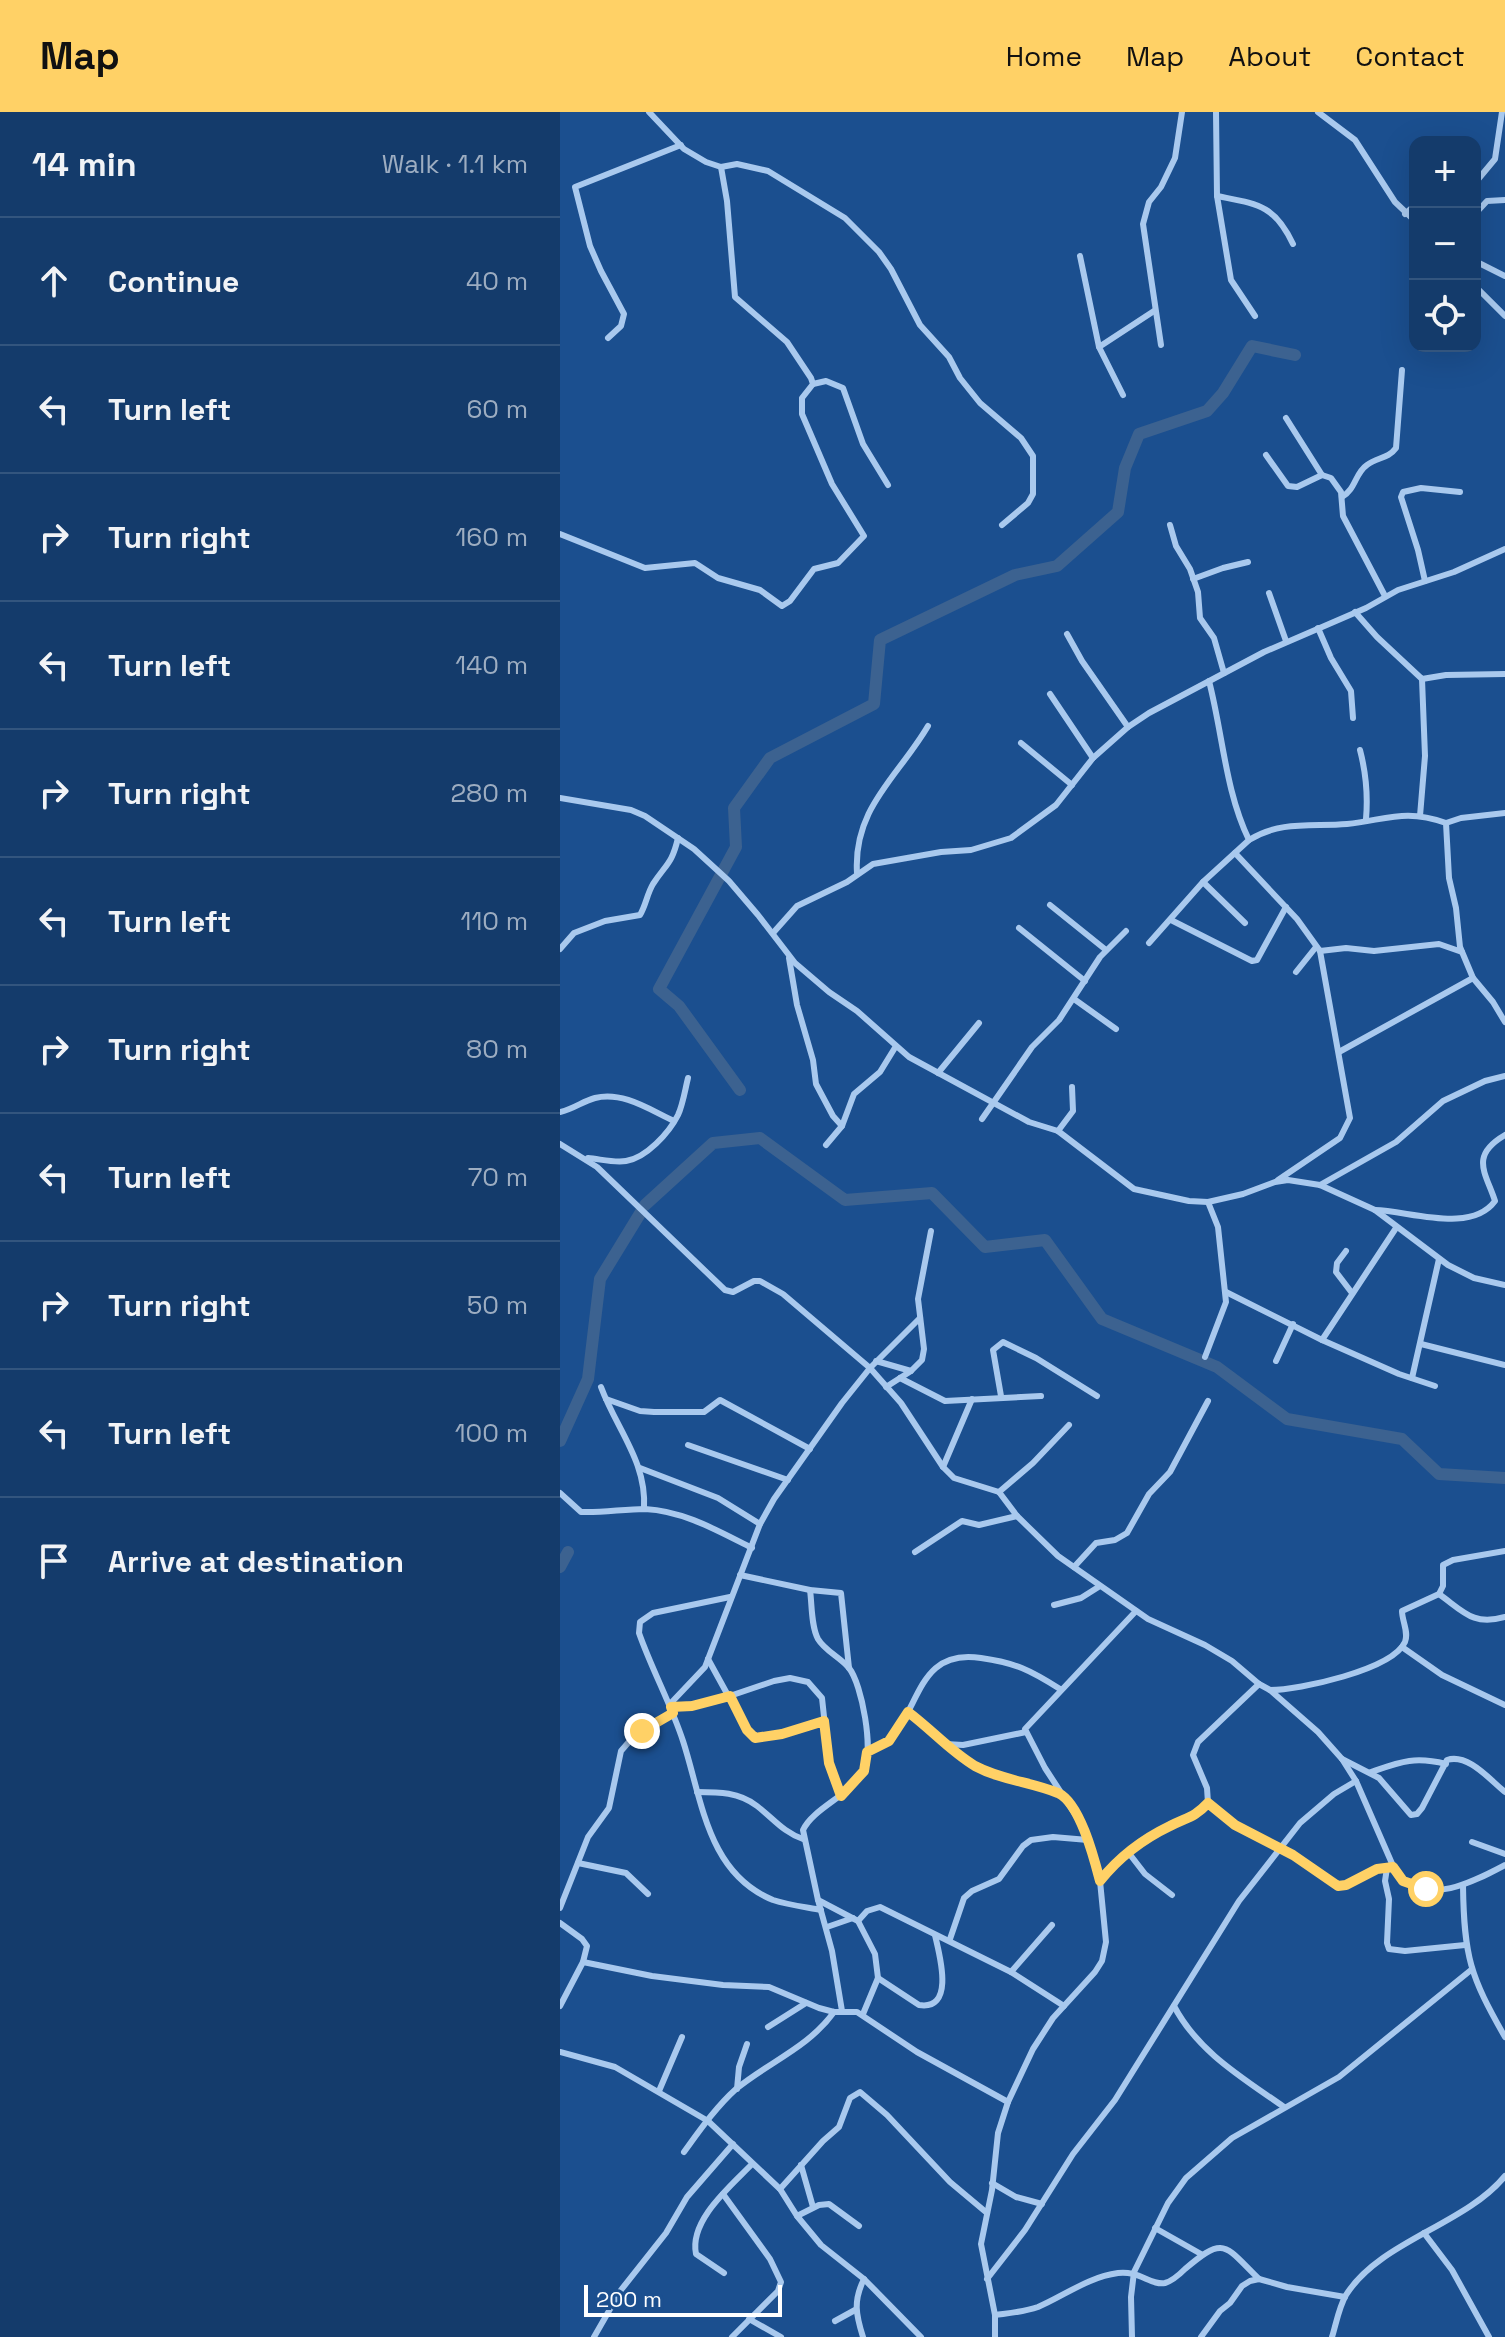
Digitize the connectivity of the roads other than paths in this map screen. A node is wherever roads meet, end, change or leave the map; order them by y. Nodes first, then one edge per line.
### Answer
1 (649, 112) edge
2 (1182, 112) edge
3 (1216, 112) edge
4 (1318, 112) edge
5 (1502, 112) edge
6 (681, 145) junction
7 (721, 167) junction
8 (1481, 176) edge
9 (1217, 196) junction
10 (1505, 200) edge
11 (1412, 208) edge
12 (1481, 208) edge
13 (1405, 214) junction
14 (1409, 217) edge
15 (1293, 244) dead end
16 (1080, 256) dead end
17 (1481, 264) edge
18 (1505, 276) edge
19 (1481, 292) edge
20 (1154, 311) junction
21 (1255, 316) dead end
22 (1505, 316) edge
23 (608, 338) dead end
24 (1161, 345) dead end
25 (1099, 347) junction
26 (1402, 370) dead end
27 (813, 384) junction
28 (1123, 395) dead end
29 (1286, 418) dead end
30 (1266, 455) dead end
31 (1322, 475) junction
32 (888, 485) dead end
33 (1460, 492) dead end
34 (1342, 497) junction
35 (1002, 525) dead end
36 (1170, 525) dead end
37 (560, 534) edge
38 (1505, 549) edge
39 (1248, 562) dead end
40 (1193, 579) junction
41 (1425, 581) junction
42 (1269, 593) dead end
43 (1385, 596) junction
44 (1355, 612) junction
45 (1318, 628) junction
46 (1067, 634) dead end
47 (1286, 641) junction
48 (1224, 673) junction
49 (1505, 674) edge
50 (1422, 679) junction
51 (1209, 681) junction
52 (1050, 694) dead end
53 (1353, 718) dead end
54 (928, 726) dead end
55 (1128, 727) junction
56 (1021, 743) dead end
57 (1360, 750) dead end
58 (1093, 758) junction
59 (1072, 785) junction
60 (560, 798) edge
61 (1505, 813) edge
62 (1420, 816) junction
63 (1366, 819) junction
64 (1446, 823) junction
65 (678, 838) junction
66 (1249, 840) junction
67 (1235, 853) junction
68 (857, 873) junction
69 (1203, 882) junction
70 (1050, 905) dead end
71 (1286, 907) junction
72 (1171, 920) junction
73 (1245, 923) dead end
74 (1019, 928) dead end
75 (1126, 931) dead end
76 (773, 933) junction
77 (1149, 943) dead end
78 (560, 949) edge
79 (1318, 949) junction
80 (1106, 950) junction
81 (1462, 952) junction
82 (789, 954) junction
83 (1296, 972) dead end
84 (1473, 978) junction
85 (1085, 981) junction
86 (1074, 999) junction
87 (1505, 1022) edge
88 (979, 1023) dead end
89 (1116, 1029) dead end
90 (896, 1046) junction
91 (1339, 1052) junction
92 (938, 1073) junction
93 (1505, 1076) edge
94 (688, 1078) dead end
95 (1072, 1087) dead end
96 (995, 1101) junction
97 (560, 1112) edge
98 (982, 1119) dead end
99 (674, 1121) junction
100 (842, 1126) junction
101 (1058, 1131) junction
102 (1505, 1135) edge
103 (560, 1144) edge
104 (826, 1145) dead end
105 (584, 1157) junction
106 (1275, 1182) junction
107 (1320, 1185) junction
108 (1208, 1202) junction
109 (1375, 1210) junction
110 (1396, 1228) junction
111 (931, 1231) dead end
112 (1346, 1251) dead end
113 (1439, 1259) junction
114 (1505, 1285) edge
115 (1226, 1292) junction
116 (1352, 1293) junction
117 (920, 1318) junction
118 (1293, 1324) junction
119 (1322, 1340) junction
120 (1421, 1344) junction
121 (1205, 1357) dead end
122 (876, 1361) junction
123 (1276, 1361) dead end
124 (1505, 1365) edge
125 (870, 1368) junction
126 (911, 1371) junction
127 (900, 1378) junction
128 (1412, 1378) junction
129 (1435, 1386) dead end
130 (601, 1387) dead end
131 (886, 1387) junction
132 (1001, 1396) junction
133 (1041, 1396) dead end
134 (1097, 1396) dead end
135 (606, 1399) junction
136 (972, 1399) junction
137 (1208, 1401) dead end
138 (1069, 1425) dead end
139 (688, 1445) dead end
140 (810, 1449) junction
141 (943, 1467) junction
142 (640, 1468) junction
143 (788, 1480) junction
144 (999, 1492) junction
145 (560, 1493) edge
146 (644, 1509) junction
147 (1017, 1516) junction
148 (760, 1524) junction
149 (752, 1548) junction
150 (1505, 1551) edge
151 (915, 1552) dead end
152 (1074, 1567) junction
153 (740, 1575) junction
154 (1100, 1586) junction
155 (810, 1590) junction
156 (1439, 1594) junction
157 (730, 1597) junction
158 (1054, 1605) dead end
159 (1136, 1611) junction
160 (1505, 1617) edge
161 (1402, 1647) junction
162 (708, 1659) junction
163 (849, 1668) junction
164 (1259, 1684) junction
165 (1060, 1689) junction
166 (1270, 1690) junction
167 (730, 1696) junction
168 (1505, 1705) edge
169 (671, 1708) junction
170 (908, 1712) junction
171 (824, 1721) junction
172 (1026, 1732) junction
173 (946, 1744) junction
174 (867, 1752) junction
175 (1342, 1759) junction
176 (1446, 1764) junction
177 (1371, 1772) junction
178 (1356, 1781) junction
179 (697, 1792) junction
180 (1505, 1792) edge
181 (1061, 1794) junction
182 (841, 1796) junction
183 (1208, 1803) junction
184 (803, 1839) junction
185 (1088, 1840) junction
186 (1472, 1842) dead end
187 (1279, 1848) junction
188 (1128, 1852) junction
189 (1505, 1854) edge
190 (578, 1863) junction
191 (1505, 1865) edge
192 (1390, 1867) junction
193 (1100, 1881) junction
194 (1463, 1886) junction
195 (648, 1894) dead end
196 (1172, 1895) dead end
197 (818, 1900) junction
198 (560, 1908) edge
199 (821, 1910) junction
200 (855, 1920) junction
201 (560, 1923) edge
202 (1052, 1925) dead end
203 (827, 1927) junction
204 (935, 1935) junction
205 (950, 1939) junction
206 (1465, 1945) junction
207 (583, 1962) junction
208 (1471, 1970) junction
209 (1011, 1972) junction
210 (878, 1978) junction
211 (806, 2003) junction
212 (560, 2006) edge
213 (1064, 2006) junction
214 (1174, 2006) junction
215 (838, 2011) junction
216 (863, 2014) junction
217 (768, 2027) dead end
218 (682, 2037) dead end
219 (1505, 2037) edge
220 (747, 2044) dead end
221 (560, 2052) edge
222 (737, 2089) junction
223 (659, 2091) junction
224 (1008, 2102) junction
225 (1284, 2107) junction
226 (708, 2121) junction
227 (733, 2144) junction
228 (684, 2152) dead end
229 (752, 2164) junction
230 (801, 2165) junction
231 (1505, 2176) edge
232 (992, 2183) junction
233 (780, 2189) junction
234 (723, 2194) junction
235 (1042, 2204) junction
236 (813, 2207) junction
237 (987, 2213) junction
238 (797, 2216) junction
239 (859, 2226) dead end
240 (1155, 2228) junction
241 (1424, 2233) junction
242 (1201, 2254) junction
243 (1134, 2272) junction
244 (724, 2273) dead end
245 (864, 2279) junction
246 (987, 2279) junction
247 (1259, 2279) junction
248 (1345, 2297) junction
249 (855, 2310) junction
250 (995, 2315) junction
251 (749, 2319) junction
252 (835, 2321) dead end
253 (594, 2337) edge
254 (732, 2337) edge
255 (781, 2337) edge
256 (863, 2337) edge
257 (921, 2337) edge
258 (995, 2337) edge
259 (1132, 2337) edge
260 (1201, 2337) edge
261 (1332, 2337) edge
262 (1489, 2337) edge

1 - 6 street
2 - 20 street
3 - 9 street
4 - 13 street
5 - 8 street
6 - 7 street
6 - 23 street
7 - 27 street
7 - 35 street
9 - 15 street
9 - 21 street
10 - 12 street
11 - 13 street
13 - 14 street
16 - 25 street
17 - 18 street
19 - 22 street
20 - 24 street
20 - 25 street
25 - 28 street
26 - 34 street
27 - 32 street
27 - 37 street
29 - 31 street
30 - 31 street
31 - 34 street
33 - 41 street
34 - 43 street
36 - 40 street
38 - 41 street
39 - 40 street
40 - 48 street
41 - 43 street
42 - 47 street
43 - 44 street
44 - 45 street
44 - 50 street
45 - 47 street
45 - 53 street
46 - 55 street
47 - 48 street
48 - 51 street
49 - 50 street
50 - 62 street
51 - 55 street
51 - 66 street
52 - 58 street
54 - 68 street
55 - 58 street
56 - 59 street
57 - 63 street
58 - 59 street
59 - 68 street
60 - 65 street
61 - 64 street
62 - 63 street
62 - 64 street
63 - 66 street
64 - 81 street
65 - 76 street
65 - 78 street
66 - 67 street
67 - 69 street
67 - 71 street
68 - 76 street
69 - 72 street
69 - 73 street
70 - 80 street
71 - 72 street
71 - 79 street
72 - 77 street
74 - 85 street
75 - 80 street
76 - 82 street
79 - 81 street
79 - 83 street
79 - 91 street
80 - 85 street
81 - 84 street
82 - 90 street
82 - 100 street
84 - 87 street
84 - 91 street
85 - 86 street
86 - 89 street
86 - 96 street
88 - 92 street
90 - 92 street
90 - 100 street
91 - 106 street
92 - 96 street
93 - 107 street
94 - 99 street
95 - 101 street
96 - 98 street
96 - 101 street
97 - 99 street
99 - 105 street
100 - 104 street
101 - 108 street
102 - 109 street
103 - 105 street
105 - 125 street
106 - 107 street
106 - 108 street
107 - 109 street
108 - 115 street
109 - 110 street
110 - 113 street
110 - 116 street
111 - 117 street
112 - 116 street
113 - 114 street
113 - 120 street
115 - 118 street
115 - 121 street
116 - 119 street
117 - 122 street
117 - 126 street
118 - 119 street
118 - 123 street
119 - 128 street
120 - 124 street
120 - 128 street
122 - 125 street
122 - 126 street
125 - 131 street
125 - 140 street
126 - 127 street
127 - 131 street
127 - 136 street
128 - 129 street
130 - 135 street
131 - 141 street
132 - 133 street
132 - 134 street
132 - 136 street
135 - 140 street
135 - 142 street
136 - 141 street
137 - 152 street
138 - 144 street
139 - 143 street
140 - 143 street
141 - 144 street
142 - 146 street
142 - 148 street
143 - 148 street
144 - 147 street
145 - 146 street
146 - 149 street
147 - 151 street
147 - 152 street
148 - 149 street
149 - 153 street
150 - 156 street
152 - 154 street
153 - 155 street
153 - 157 street
154 - 158 street
154 - 159 street
155 - 163 street
155 - 163 street
156 - 160 street
156 - 161 street
157 - 162 street
157 - 169 street
159 - 164 street
159 - 165 street
161 - 166 street
161 - 168 street
162 - 167 street
162 - 169 street
163 - 174 street
164 - 166 street
164 - 183 street
165 - 170 street
165 - 172 street
166 - 175 street
167 - 169 street
167 - 171 street
167 - 171 street
169 - 179 street
169 - 190 street
170 - 173 street
170 - 174 street
171 - 182 street
172 - 173 street
172 - 181 street
173 - 181 street
174 - 182 street
175 - 177 street
175 - 178 street
176 - 177 street
176 - 177 street
176 - 180 street
178 - 187 street
178 - 192 street
179 - 184 street
179 - 199 street
181 - 185 street
182 - 184 street
183 - 187 street
183 - 188 street
184 - 197 street
185 - 193 street
185 - 205 street
186 - 189 street
187 - 192 street
187 - 214 street
188 - 193 street
188 - 196 street
190 - 195 street
190 - 198 street
191 - 194 street
192 - 194 street
192 - 206 street
193 - 213 street
194 - 206 street
197 - 199 street
197 - 200 street
199 - 203 street
200 - 203 street
200 - 204 street
200 - 210 street
201 - 207 street
202 - 209 street
203 - 215 street
204 - 205 street
204 - 210 street
205 - 209 street
206 - 208 street
207 - 211 street
207 - 212 street
208 - 219 street
208 - 225 street
209 - 213 street
210 - 216 street
211 - 215 street
211 - 217 street
213 - 224 street
214 - 225 street
214 - 235 street
215 - 216 street
215 - 222 street
216 - 224 street
218 - 223 street
220 - 222 street
221 - 223 street
222 - 226 street
223 - 226 street
224 - 232 street
225 - 240 street
226 - 227 street
226 - 228 street
227 - 229 street
227 - 253 street
229 - 233 street
229 - 234 street
230 - 233 street
230 - 236 street
230 - 237 street
231 - 241 street
232 - 235 street
232 - 237 street
233 - 238 street
234 - 244 street
234 - 251 street
235 - 246 street
236 - 238 street
236 - 239 street
237 - 246 street
238 - 245 street
240 - 242 street
240 - 243 street
241 - 248 street
241 - 262 street
242 - 243 street
242 - 247 street
243 - 250 street
243 - 259 street
245 - 249 street
245 - 257 street
246 - 250 street
247 - 248 street
247 - 260 street
248 - 261 street
249 - 252 street
249 - 256 street
250 - 258 street
251 - 254 street
251 - 255 street

